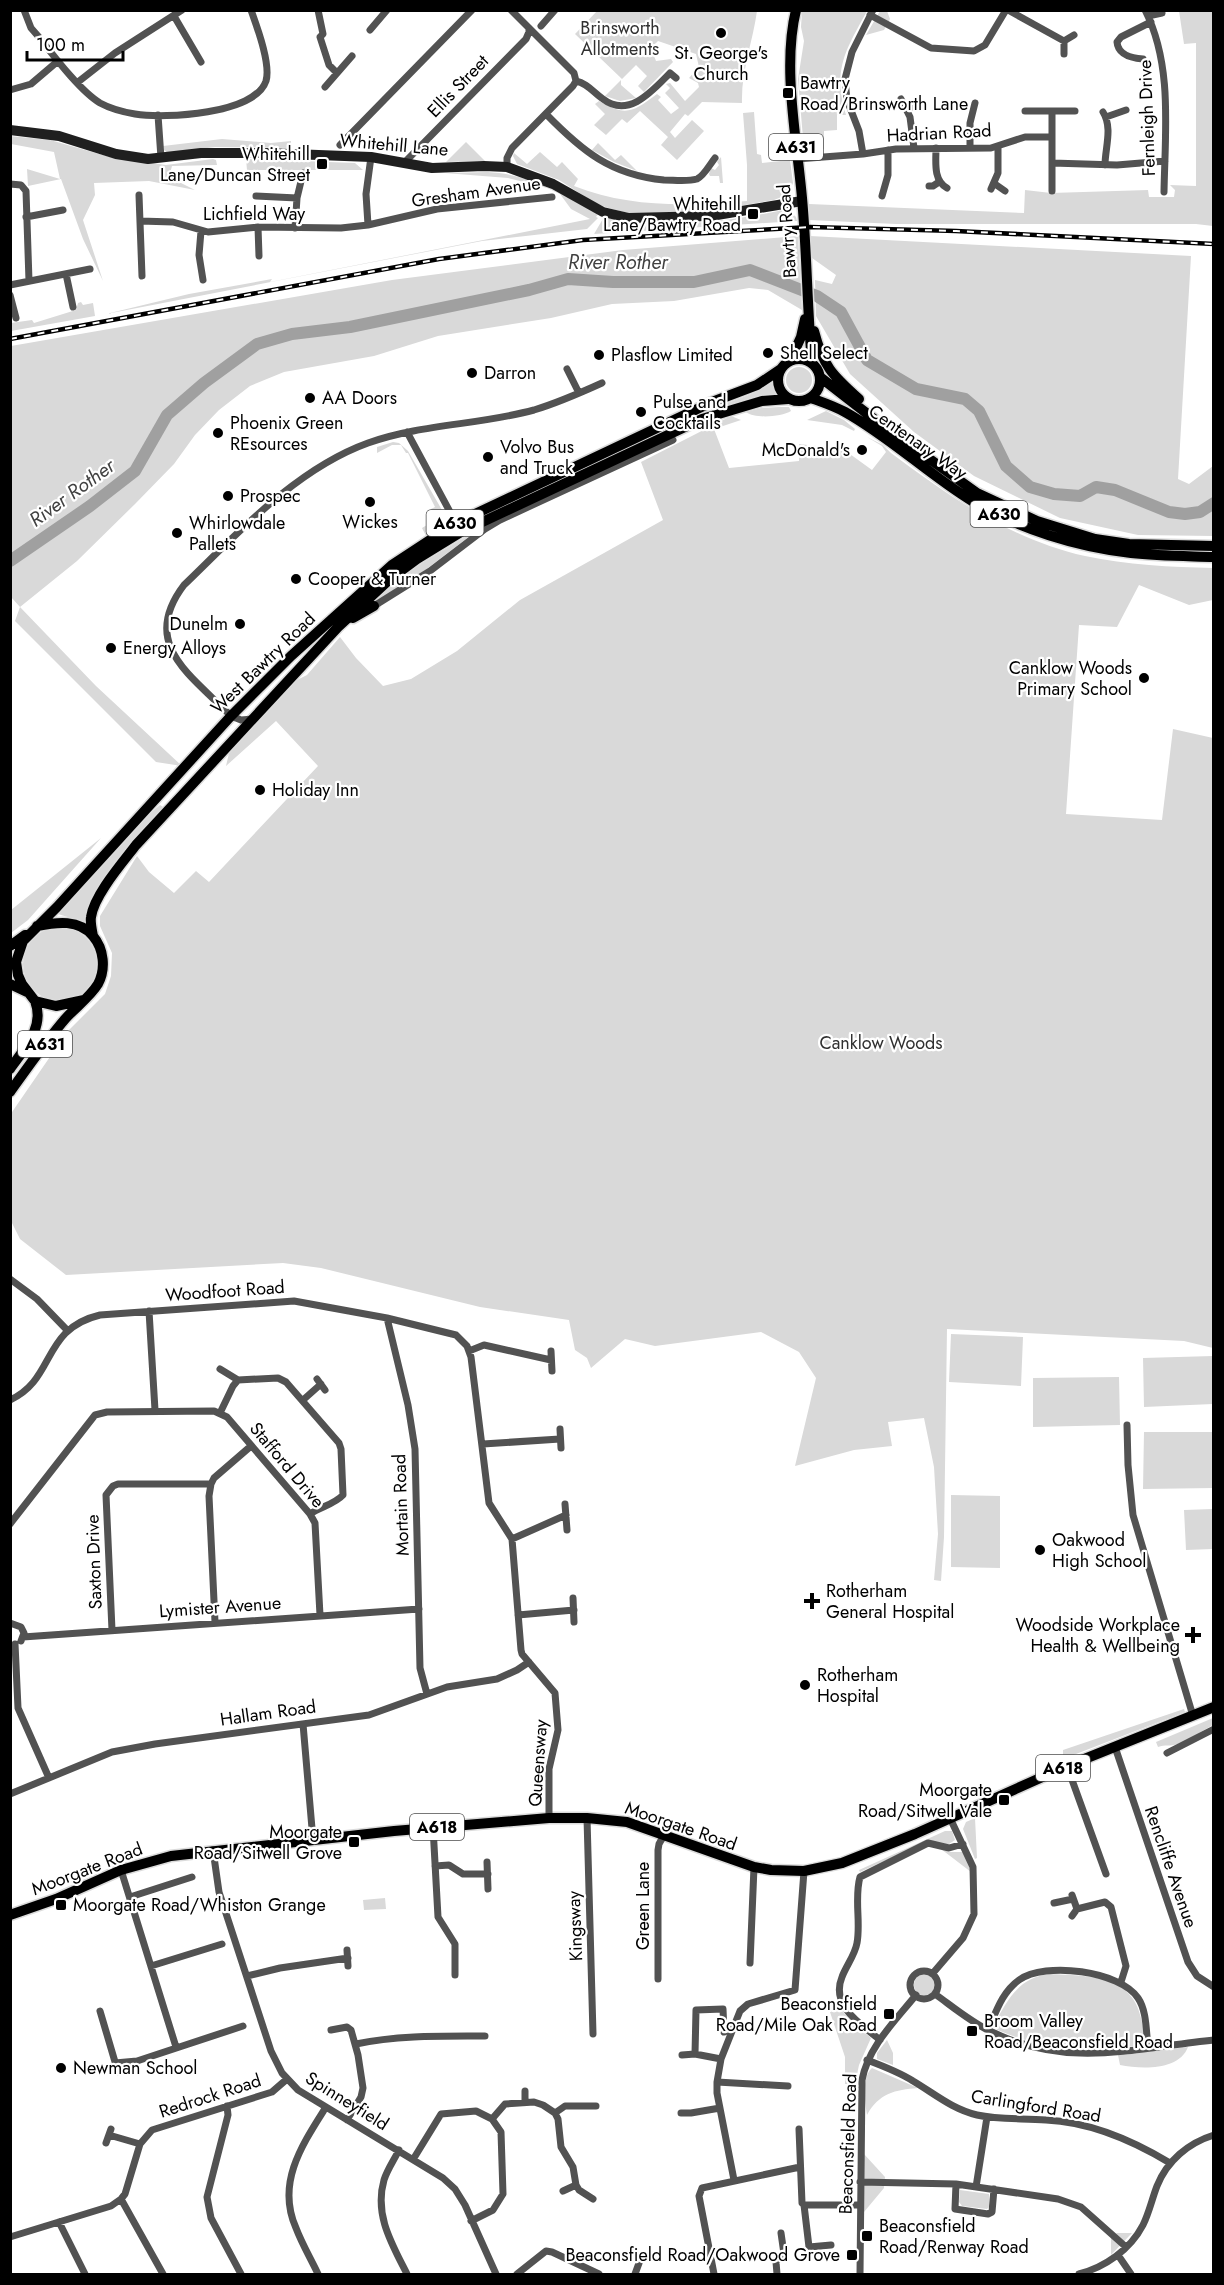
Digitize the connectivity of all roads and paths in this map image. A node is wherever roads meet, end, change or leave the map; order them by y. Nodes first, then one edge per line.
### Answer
1 (24, 10) edge
2 (182, 10) edge
3 (251, 10) edge
4 (318, 10) edge
5 (387, 10) edge
6 (472, 10) edge
7 (511, 10) edge
8 (555, 10) edge
9 (796, 10) edge
10 (1007, 10) edge
11 (872, 13) edge
12 (1162, 13) dead end
13 (174, 16) junction
14 (1148, 16) edge
15 (541, 26) dead end
16 (529, 28) junction
17 (370, 30) dead end
18 (1074, 35) dead end
19 (1064, 41) junction
20 (1064, 54) dead end
21 (352, 56) dead end
22 (1143, 59) dead end
23 (58, 61) junction
24 (201, 62) dead end
25 (338, 73) junction
26 (676, 78) dead end
27 (576, 81) junction
28 (78, 82) junction
29 (325, 87) dead end
30 (10, 90) edge
31 (901, 99) dead end
32 (919, 102) dead end
33 (975, 103) dead end
34 (908, 109) junction
35 (1126, 110) dead end
36 (1025, 111) dead end
37 (1052, 111) junction
38 (1076, 111) dead end
39 (546, 114) junction
40 (158, 116) junction
41 (10, 130) edge
42 (1052, 137) junction
43 (340, 145) dead end
44 (998, 147) junction
45 (914, 148) junction
46 (936, 148) junction
47 (969, 148) junction
48 (888, 150) junction
49 (863, 154) junction
50 (371, 157) junction
51 (161, 158) junction
52 (714, 158) dead end
53 (797, 159) junction
54 (1165, 161) junction
55 (405, 162) junction
56 (1052, 163) junction
57 (1105, 165) junction
58 (507, 167) junction
59 (303, 173) dead end
60 (939, 182) junction
61 (10, 184) edge
62 (929, 186) dead end
63 (947, 188) dead end
64 (1005, 191) dead end
65 (1052, 191) dead end
66 (1164, 192) dead end
67 (139, 195) dead end
68 (256, 196) dead end
69 (882, 196) dead end
70 (552, 197) dead end
71 (297, 198) junction
72 (802, 201) junction
73 (63, 210) dead end
74 (26, 217) junction
75 (140, 221) junction
76 (368, 225) junction
77 (258, 227) junction
78 (295, 228) junction
79 (201, 231) junction
80 (259, 256) dead end
81 (90, 269) dead end
82 (66, 274) junction
83 (142, 276) dead end
84 (203, 280) dead end
85 (29, 281) junction
86 (10, 285) edge
87 (10, 295) edge
88 (807, 303) junction
89 (73, 307) dead end
90 (16, 318) dead end
91 (790, 361) junction
92 (812, 363) junction
93 (567, 369) dead end
94 (781, 369) junction
95 (820, 377) junction
96 (602, 382) dead end
97 (579, 393) junction
98 (811, 398) junction
99 (788, 399) junction
100 (702, 419) junction
101 (407, 432) junction
102 (673, 440) joint
103 (910, 445) junction
104 (456, 523) junction
105 (1214, 546) edge
106 (1214, 557) edge
107 (374, 606) joint
108 (338, 627) junction
109 (231, 716) junction
110 (253, 718) junction
111 (33, 930) junction
112 (93, 936) junction
113 (10, 946) edge
114 (10, 984) edge
115 (27, 992) junction
116 (35, 1000) junction
117 (84, 1000) junction
118 (27, 1068) junction
119 (10, 1069) edge
120 (10, 1076) edge
121 (10, 1092) edge
122 (10, 1279) edge
123 (149, 1311) junction
124 (387, 1318) junction
125 (67, 1330) junction
126 (469, 1351) junction
127 (551, 1351) dead end
128 (552, 1360) junction
129 (221, 1369) dead end
130 (552, 1371) dead end
131 (238, 1380) junction
132 (321, 1384) dead end
133 (10, 1400) edge
134 (303, 1400) junction
135 (155, 1410) junction
136 (220, 1413) junction
137 (1127, 1425) dead end
138 (560, 1429) dead end
139 (560, 1439) junction
140 (483, 1444) junction
141 (251, 1446) junction
142 (561, 1448) dead end
143 (211, 1484) junction
144 (565, 1504) dead end
145 (310, 1514) junction
146 (566, 1515) junction
147 (10, 1524) edge
148 (567, 1530) dead end
149 (512, 1539) junction
150 (573, 1598) dead end
151 (419, 1609) junction
152 (574, 1610) junction
153 (320, 1615) junction
154 (518, 1615) junction
155 (11, 1621) edge
156 (215, 1622) junction
157 (574, 1622) dead end
158 (112, 1630) junction
159 (23, 1637) junction
160 (13, 1644) edge
161 (529, 1662) junction
162 (427, 1694) junction
163 (1214, 1707) edge
164 (1193, 1716) junction
165 (303, 1724) junction
166 (1214, 1729) edge
167 (1114, 1747) junction
168 (1167, 1753) dead end
169 (1067, 1766) junction
170 (49, 1778) junction
171 (10, 1794) edge
172 (549, 1818) junction
173 (587, 1818) junction
174 (950, 1818) junction
175 (433, 1827) junction
176 (664, 1835) junction
177 (313, 1840) junction
178 (963, 1844) junction
179 (213, 1850) junction
180 (487, 1862) dead end
181 (435, 1866) junction
182 (754, 1867) junction
183 (121, 1870) junction
184 (804, 1871) junction
185 (488, 1874) junction
186 (1106, 1874) dead end
187 (192, 1877) dead end
188 (488, 1889) dead end
189 (130, 1897) junction
190 (1054, 1903) dead end
191 (10, 1915) edge
192 (222, 1944) dead end
193 (348, 1958) dead end
194 (750, 1963) dead end
195 (151, 1966) junction
196 (933, 1973) junction
197 (455, 1975) dead end
198 (247, 1976) junction
199 (658, 1979) dead end
200 (1121, 1982) junction
201 (1214, 1987) edge
202 (935, 1994) junction
203 (916, 1995) junction
204 (100, 2011) dead end
205 (243, 2026) dead end
206 (331, 2030) dead end
207 (988, 2030) junction
208 (724, 2032) dead end
209 (593, 2034) dead end
210 (487, 2036) dead end
211 (880, 2040) junction
212 (1214, 2040) edge
213 (356, 2044) junction
214 (176, 2047) junction
215 (1148, 2047) junction
216 (682, 2055) dead end
217 (695, 2055) junction
218 (721, 2059) junction
219 (867, 2060) junction
220 (115, 2063) junction
221 (118, 2072) dead end
222 (287, 2079) junction
223 (717, 2082) junction
224 (788, 2086) dead end
225 (525, 2091) dead end
226 (525, 2102) junction
227 (227, 2106) junction
228 (596, 2106) dead end
229 (326, 2107) junction
230 (720, 2108) junction
231 (555, 2113) junction
232 (681, 2113) dead end
233 (987, 2117) junction
234 (492, 2119) junction
235 (347, 2120) junction
236 (799, 2129) dead end
237 (1214, 2135) edge
238 (106, 2144) dead end
239 (140, 2144) junction
240 (399, 2150) junction
241 (414, 2158) junction
242 (1170, 2163) junction
243 (800, 2168) junction
244 (734, 2180) junction
245 (860, 2182) junction
246 (956, 2184) junction
247 (576, 2185) junction
248 (976, 2187) junction
249 (994, 2189) junction
250 (563, 2191) dead end
251 (121, 2199) junction
252 (593, 2199) dead end
253 (804, 2205) junction
254 (860, 2205) junction
255 (471, 2221) junction
256 (59, 2222) junction
257 (780, 2233) dead end
258 (10, 2237) edge
259 (831, 2246) dead end
260 (1126, 2247) junction
261 (642, 2255) dead end
262 (1118, 2255) junction
263 (85, 2274) edge
264 (163, 2274) edge
265 (241, 2274) edge
266 (318, 2274) edge
267 (407, 2274) edge
268 (496, 2274) edge
269 (517, 2274) edge
270 (599, 2274) edge
271 (634, 2274) edge
272 (714, 2274) edge
273 (777, 2274) edge
274 (860, 2274) edge
275 (1079, 2274) edge
276 (1131, 2274) edge

1 - 23 street
2 - 13 street
3 - 40 street
4 - 25 street
5 - 17 street
6 - 43 street
7 - 16 street
8 - 15 street
9 - 53 main road, Bawtry Road / A631
10 - 11 street
10 - 19 street
11 - 49 street
12 - 14 street
13 - 24 street
13 - 28 street
14 - 22 street
14 - 54 street, Fernleigh Drive
16 - 27 street
16 - 55 street, Ellis Street
18 - 19 street
19 - 20 street
21 - 25 street
23 - 28 street
23 - 30 street
25 - 29 street
26 - 27 street
27 - 39 street
28 - 40 street
31 - 34 street
32 - 34 street
33 - 47 street
34 - 45 street
35 - 57 street
36 - 37 street
37 - 38 street
37 - 42 street
39 - 52 street
39 - 58 street
40 - 51 street
41 - 51 main road, Whitehill Lane
42 - 44 street, Hadrian Road
42 - 56 street
44 - 47 street, Hadrian Road
44 - 64 street
45 - 46 street, Hadrian Road
45 - 48 street, Hadrian Road
46 - 47 street, Hadrian Road
46 - 60 street
48 - 49 street, Hadrian Road
48 - 69 street
49 - 53 street, Hadrian Road
50 - 51 main road, Whitehill Lane
50 - 55 main road, Whitehill Lane
50 - 76 street
53 - 72 main road, Bawtry Road / A631
54 - 57 street
54 - 66 street, Fernleigh Drive
55 - 58 main road, Whitehill Lane
56 - 57 street
56 - 65 street
58 - 72 main road, Whitehill Lane
59 - 71 street
60 - 62 street
60 - 63 street
61 - 74 street
67 - 75 street
68 - 71 street
70 - 76 street, Gresham Avenue
71 - 78 street
72 - 88 main road, Bawtry Road / A631
73 - 74 street
74 - 85 street
75 - 79 street, Lichfield Way
75 - 83 street
76 - 78 street, Lichfield Way
77 - 78 street, Lichfield Way
77 - 79 street, Lichfield Way
77 - 80 street
79 - 84 street
81 - 82 street
82 - 85 street
82 - 89 street
85 - 86 street
87 - 90 street
88 - 91 main road, Bawtry Road / A631
88 - 92 main road, Bawtry Road
88 - 103 main road, A630
91 - 92 main road
91 - 94 main road, A630
92 - 95 main road, A630
93 - 97 street
94 - 99 main road
94 - 104 main road, West Bawtry Road / A630
95 - 98 main road
95 - 103 main road, A630
96 - 97 street
97 - 101 street
98 - 99 main road, A630
98 - 106 main road, Centenary Way / A630
99 - 100 main road, West Bawtry Road / A630
100 - 102 main road
100 - 108 main road, West Bawtry Road / A630
101 - 104 street
101 - 109 street
102 - 107 street
103 - 105 main road, A630
104 - 109 main road, West Bawtry Road / A630
107 - 108 main road
108 - 110 main road, West Bawtry Road / A630
109 - 110 street
109 - 111 main road, West Bawtry Road / A630
110 - 112 main road, West Bawtry Road / A630
111 - 112 main road
111 - 113 main road
111 - 115 main road
112 - 117 main road
114 - 115 main road
115 - 116 main road
116 - 117 main road
116 - 119 main road, A631
117 - 118 main road, A631
118 - 120 main road, A631
118 - 121 main road, A631
122 - 125 street
123 - 124 street, Woodfoot Road
123 - 125 street, Woodfoot Road
123 - 135 street
124 - 126 street, Woodfoot Road
124 - 151 street, Mortain Road
125 - 133 street, Woodfoot Road
126 - 128 street
126 - 140 street, Queensway
127 - 128 street
128 - 130 street
129 - 131 street
131 - 134 street
131 - 136 street
132 - 134 street
134 - 145 street
135 - 136 street
135 - 147 street
136 - 141 street, Stafford Drive
137 - 164 street
138 - 139 street
139 - 140 street
139 - 142 street
140 - 149 street, Queensway
141 - 143 street
141 - 145 street, Stafford Drive
143 - 156 street
143 - 158 street, Saxton Drive
144 - 146 street
145 - 153 street, Stafford Drive
146 - 148 street
146 - 149 street
149 - 154 street, Queensway
150 - 152 street
151 - 153 street, Lymister Avenue
151 - 162 street, Mortain Road
152 - 154 street
152 - 157 street
153 - 156 street, Lymister Avenue
154 - 161 street, Queensway
155 - 159 street
156 - 158 street, Lymister Avenue
158 - 159 street, Lymister Avenue
159 - 160 street
160 - 170 street
161 - 162 street, Hallam Road
161 - 172 street, Queensway
162 - 165 street, Hallam Road
163 - 164 main road, Moorgate Road / A618
164 - 167 main road, Moorgate Road / A618
165 - 170 street, Hallam Road
165 - 177 street
166 - 168 street
167 - 169 main road, Moorgate Road / A618
167 - 201 street, Rencliffe Avenue
169 - 174 main road, Moorgate Road / A618
169 - 186 street
170 - 171 street, Hallam Road
172 - 173 main road, Moorgate Road / A618
172 - 175 main road, Moorgate Road / A618
173 - 176 main road, Moorgate Road / A618
173 - 209 street, Kingsway
174 - 178 street
174 - 184 main road, Moorgate Road / A618
175 - 177 main road, Moorgate Road / A618
175 - 181 street
176 - 182 main road, Moorgate Road / A618
176 - 199 street, Green Lane
177 - 179 main road, Moorgate Road / A618
178 - 196 street
178 - 211 street
179 - 183 main road, Moorgate Road / A618
179 - 198 street, Spinneyfield
180 - 185 street
181 - 185 street
181 - 197 street
182 - 184 main road, Moorgate Road / A618
182 - 194 street
183 - 189 street
183 - 191 main road, Moorgate Road / A618
184 - 218 street
185 - 188 street
187 - 189 street
189 - 195 street
190 - 200 street
192 - 195 street
193 - 198 street
195 - 214 street
196 - 202 street
196 - 203 street
198 - 222 street, Spinneyfield
200 - 207 street
200 - 215 street
202 - 203 street
202 - 207 street
203 - 211 street, Beaconsfield Road
204 - 220 street
205 - 214 street
206 - 213 street
207 - 215 street
208 - 217 street
210 - 213 street
211 - 219 street, Beaconsfield Road
212 - 215 street
213 - 235 street
214 - 220 street
216 - 217 street
217 - 218 street
218 - 223 street
219 - 233 street, Carlingford Road
219 - 245 street, Beaconsfield Road
220 - 221 street
222 - 227 street, Redrock Road
222 - 229 street, Spinneyfield
223 - 224 street
223 - 230 street
225 - 226 street
226 - 231 street
226 - 234 street
227 - 239 street, Redrock Road
227 - 265 street
228 - 231 street
229 - 235 street, Spinneyfield
229 - 266 street
230 - 232 street
230 - 244 street
231 - 247 street
233 - 242 street, Carlingford Road
233 - 248 street
234 - 241 street
234 - 255 street
235 - 240 street, Spinneyfield
236 - 243 street
237 - 242 street
238 - 239 street
239 - 251 street
240 - 241 street, Spinneyfield
240 - 267 street
241 - 255 street, Spinneyfield
242 - 260 street
243 - 244 street
243 - 253 street
244 - 272 street
245 - 246 street
245 - 254 street, Beaconsfield Road
246 - 248 street
246 - 249 street
247 - 250 street
247 - 252 street
248 - 249 street
249 - 260 street
251 - 256 street
251 - 264 street
253 - 254 street
253 - 259 street
254 - 274 street, Beaconsfield Road
255 - 268 street, Spinneyfield
256 - 258 street
256 - 263 street
257 - 273 street
260 - 262 street
261 - 271 street
262 - 275 street
262 - 276 street
269 - 270 street

